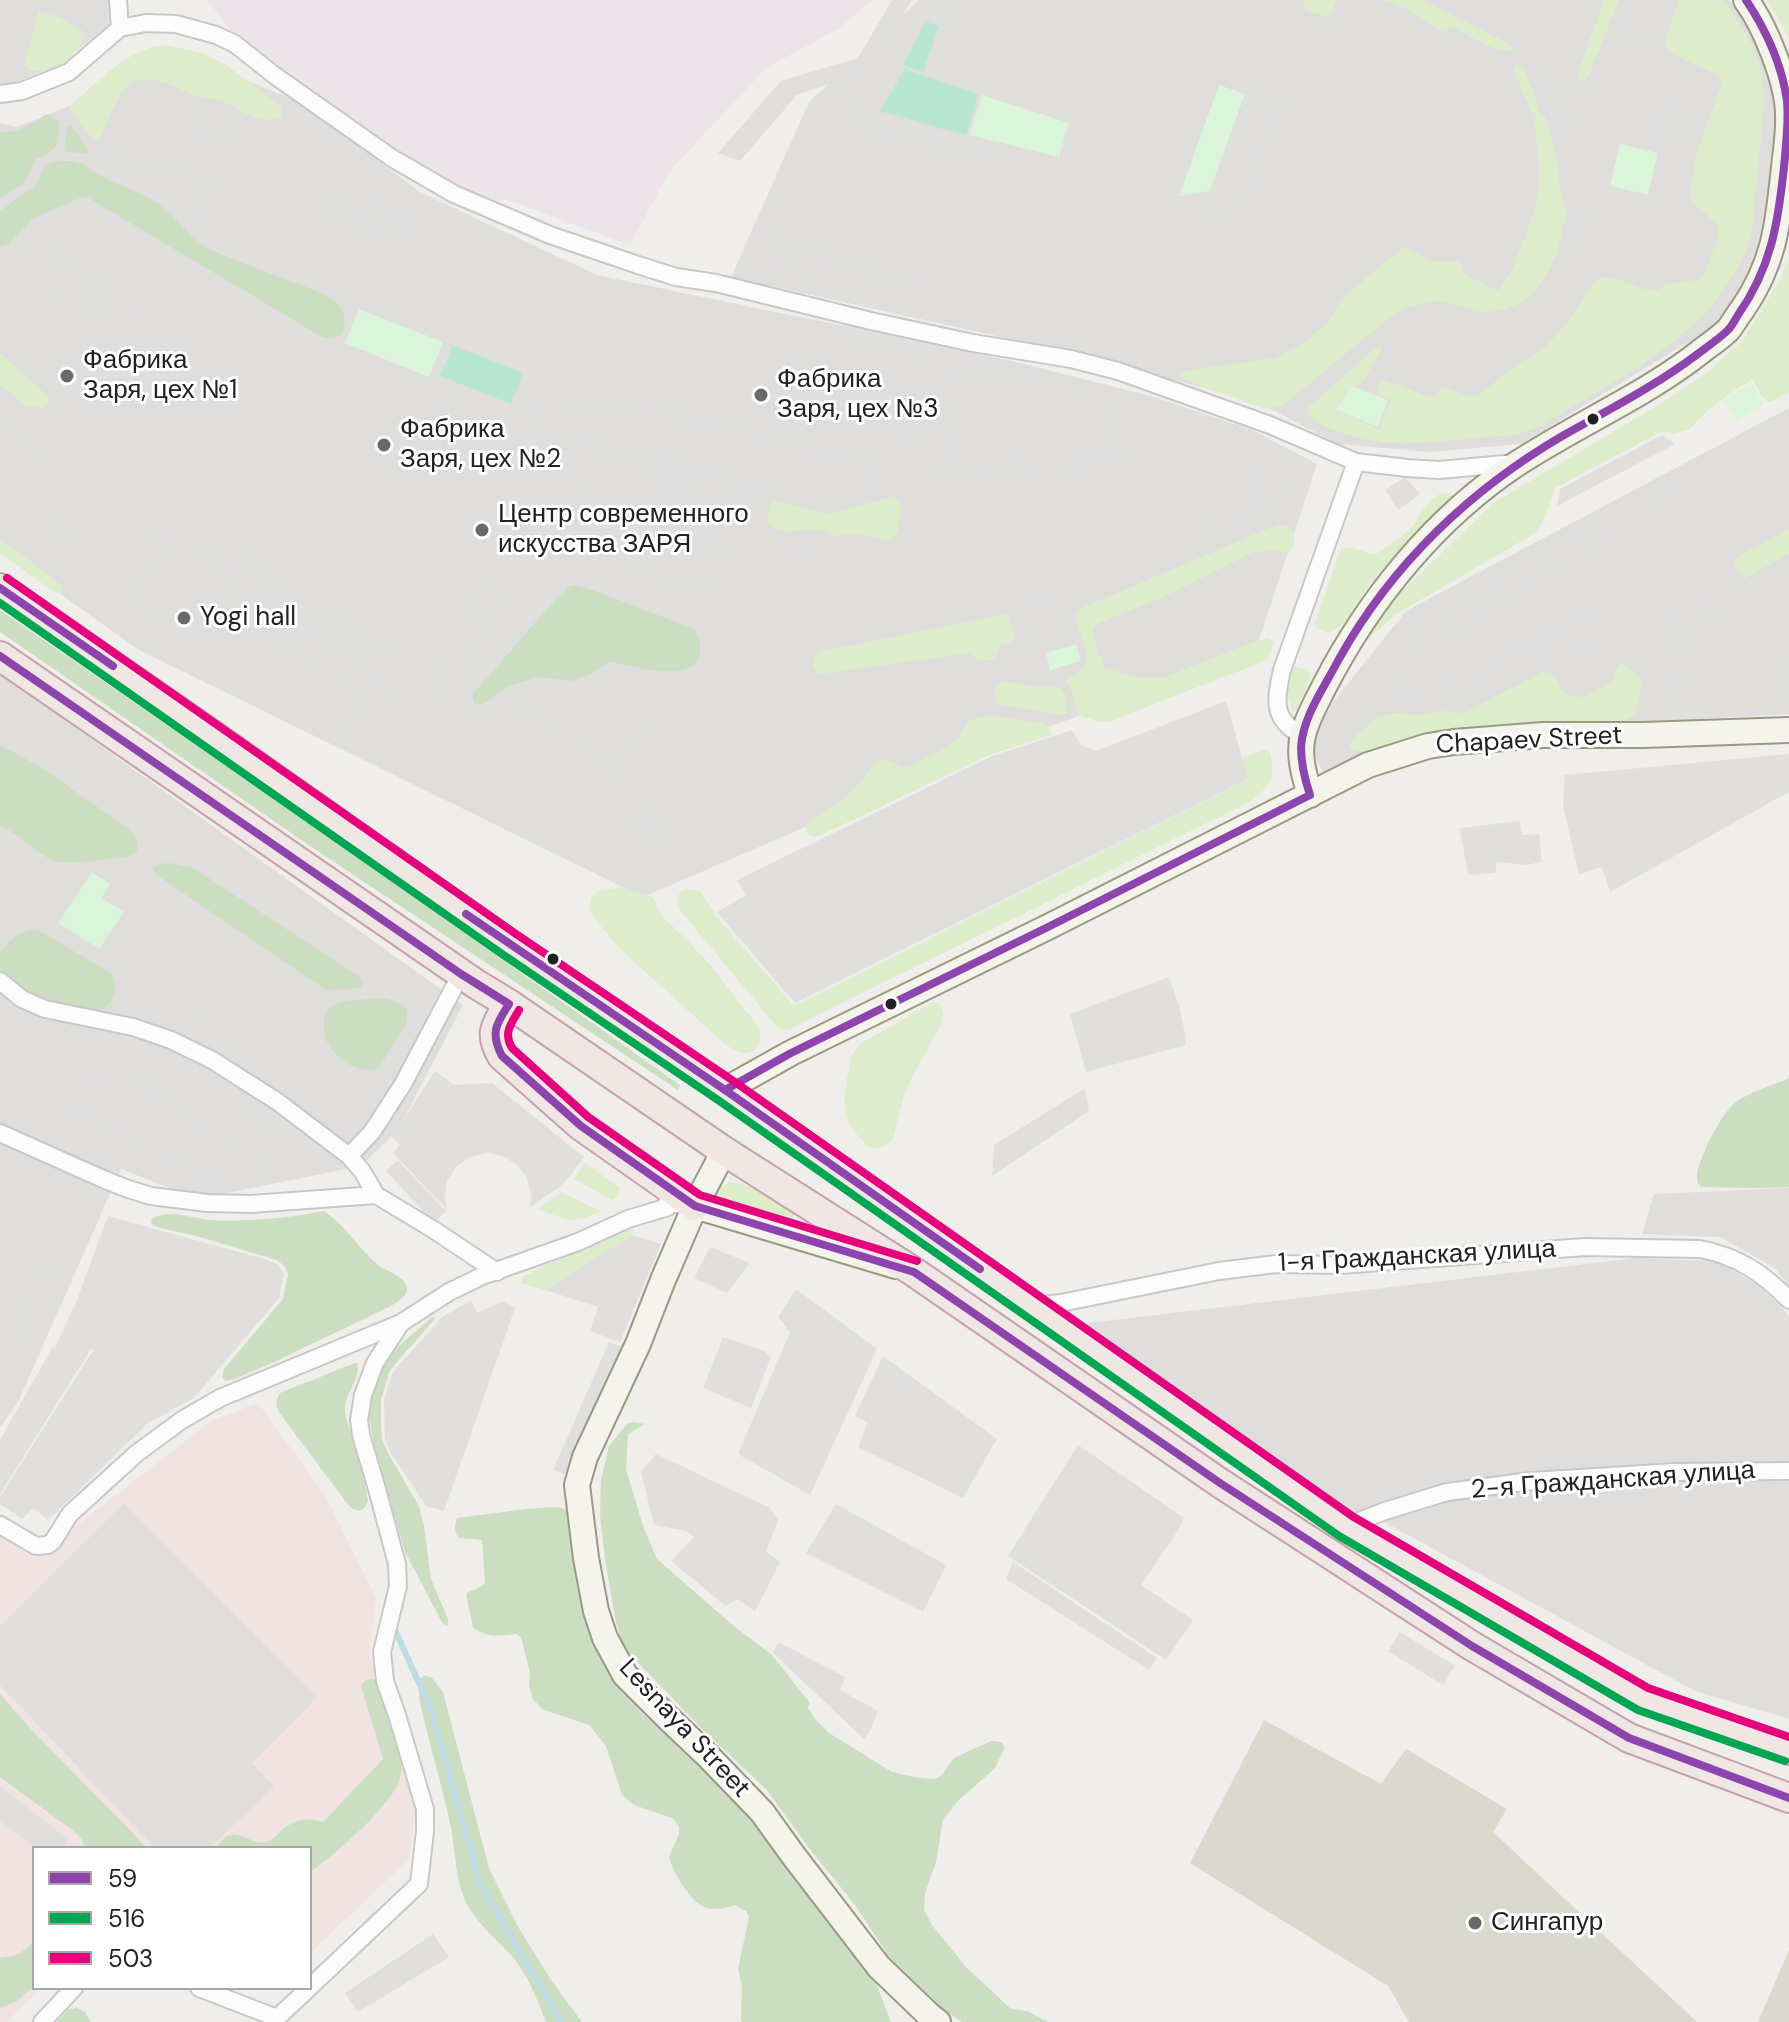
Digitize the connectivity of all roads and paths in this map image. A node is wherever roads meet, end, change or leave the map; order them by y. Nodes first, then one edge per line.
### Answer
1 (118, 0) edge
2 (1746, 0) edge
3 (120, 28) junction
4 (0, 94) edge
5 (1356, 462) junction
6 (1518, 463) junction
7 (0, 588) edge
8 (0, 656) edge
9 (1789, 730) edge
10 (1303, 736) junction
11 (1310, 795) junction
12 (461, 974) junction
13 (0, 981) edge
14 (509, 1004) junction
15 (725, 1090) junction
16 (0, 1133) edge
17 (724, 1151) junction
18 (349, 1156) junction
19 (376, 1195) junction
20 (695, 1206) junction
21 (497, 1272) junction
22 (914, 1272) junction
23 (1789, 1300) edge
24 (1033, 1307) junction
25 (401, 1323) junction
26 (1789, 1471) edge
27 (0, 1525) edge
28 (1346, 1526) junction
29 (1789, 1750) edge
30 (1789, 1798) edge
31 (312, 1984) edge
32 (72, 1990) edge
33 (204, 1990) edge
34 (306, 1990) edge
35 (42, 2022) edge
36 (938, 2022) edge

1 - 3 street
2 - 6 main road
3 - 4 street
3 - 5 street
5 - 6 street
5 - 10 street
6 - 10 main road
7 - 15 highway
8 - 12 highway
9 - 11 main road, Chapaev Street
10 - 11 main road
11 - 15 main road, Chapaev Street
12 - 14 highway
12 - 18 street
13 - 18 street
14 - 17 highway
14 - 20 highway
15 - 24 highway
16 - 19 street
17 - 20 main road, Lesnaya Street
17 - 22 highway
18 - 19 street
19 - 21 street
20 - 21 street
20 - 22 main road
20 - 36 main road, Lesnaya Street
21 - 25 street
22 - 30 highway
23 - 24 street, 1-я Гражданская улица
24 - 28 highway
25 - 27 street
25 - 31 street
26 - 28 street, 2-я Гражданская улица
28 - 29 highway
32 - 35 street
33 - 34 street

